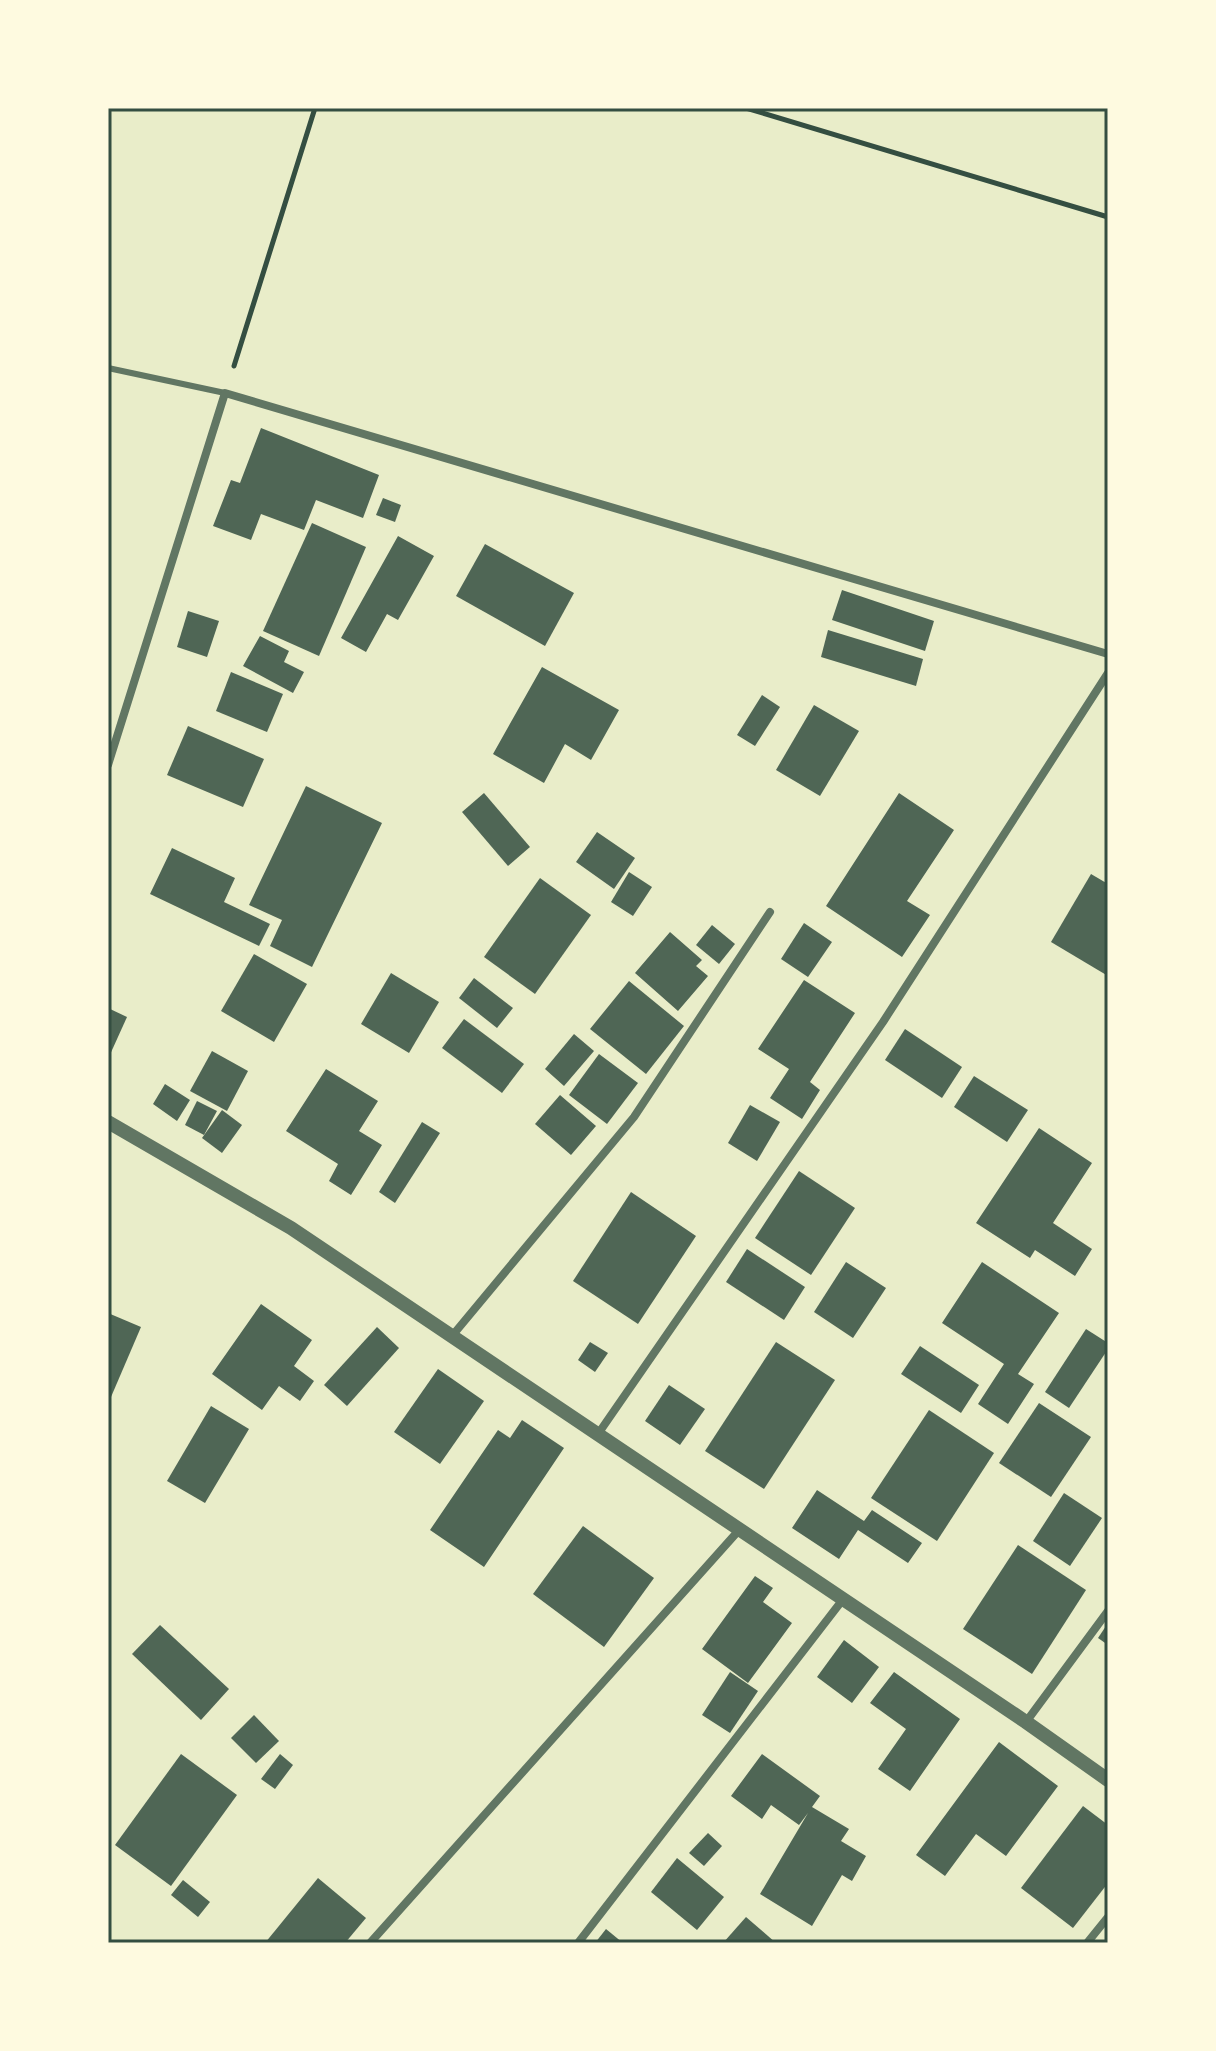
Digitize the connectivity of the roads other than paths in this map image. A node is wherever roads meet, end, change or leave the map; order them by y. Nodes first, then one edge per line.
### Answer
1 (108, 368) edge
2 (225, 393) junction
3 (1108, 654) edge
4 (1108, 673) edge
5 (108, 765) edge
6 (770, 912) dead end
7 (108, 1122) edge
8 (452, 1336) junction
9 (598, 1434) junction
10 (740, 1528) junction
11 (844, 1598) junction
12 (1108, 1611) edge
13 (1026, 1722) junction
14 (1108, 1780) edge
15 (1108, 1917) edge
16 (370, 1943) edge
17 (578, 1943) edge
18 (1087, 1943) edge

1 - 2 lane
2 - 3 street
2 - 5 street
4 - 9 street
6 - 8 street
7 - 8 street
8 - 9 street
9 - 10 street
10 - 11 street
10 - 16 street
11 - 13 street
11 - 17 street
12 - 13 street
13 - 14 street
15 - 18 street

